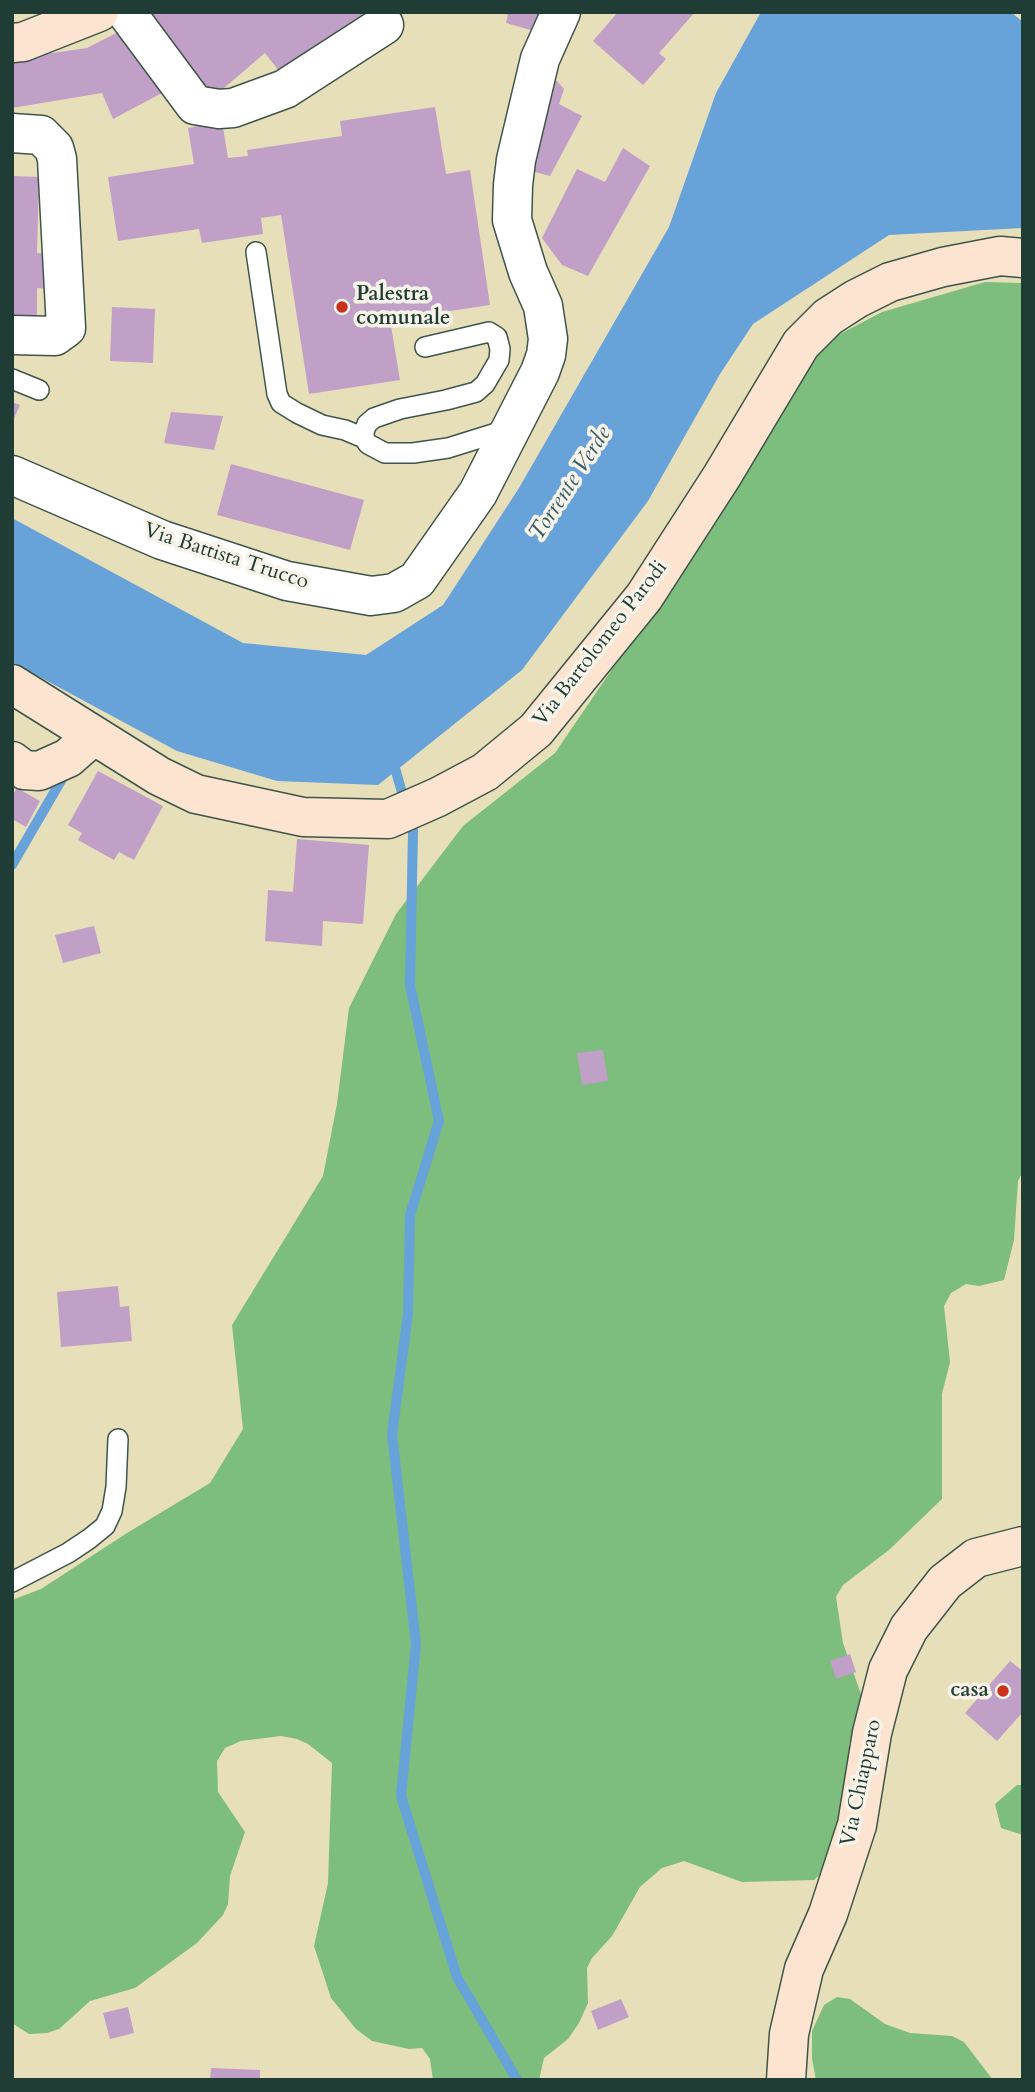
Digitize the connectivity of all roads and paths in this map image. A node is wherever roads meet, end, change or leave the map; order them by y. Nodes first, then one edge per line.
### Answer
1 (99, 12) edge
2 (126, 12) edge
3 (561, 12) edge
4 (384, 25) dead end
5 (12, 43) edge
6 (12, 133) edge
7 (256, 252) dead end
8 (1023, 258) edge
9 (12, 335) edge
10 (425, 347) dead end
11 (12, 379) edge
12 (39, 390) dead end
13 (510, 429) junction
14 (364, 438) junction
15 (12, 475) edge
16 (12, 684) edge
17 (93, 736) junction
18 (12, 761) edge
19 (118, 1439) dead end
20 (1023, 1546) edge
21 (12, 1582) edge
22 (786, 2080) edge

1 - 5 main road
2 - 4 street
3 - 13 street, Via Battista Trucco
6 - 9 street
7 - 14 lane
8 - 17 main road, Via Bartolomeo Parodi
10 - 14 lane
11 - 12 lane
13 - 14 lane
13 - 15 street, Via Battista Trucco
16 - 17 main road, Via Bartolomeo Parodi
17 - 18 main road
19 - 21 lane
20 - 22 main road, Via Chiapparo

